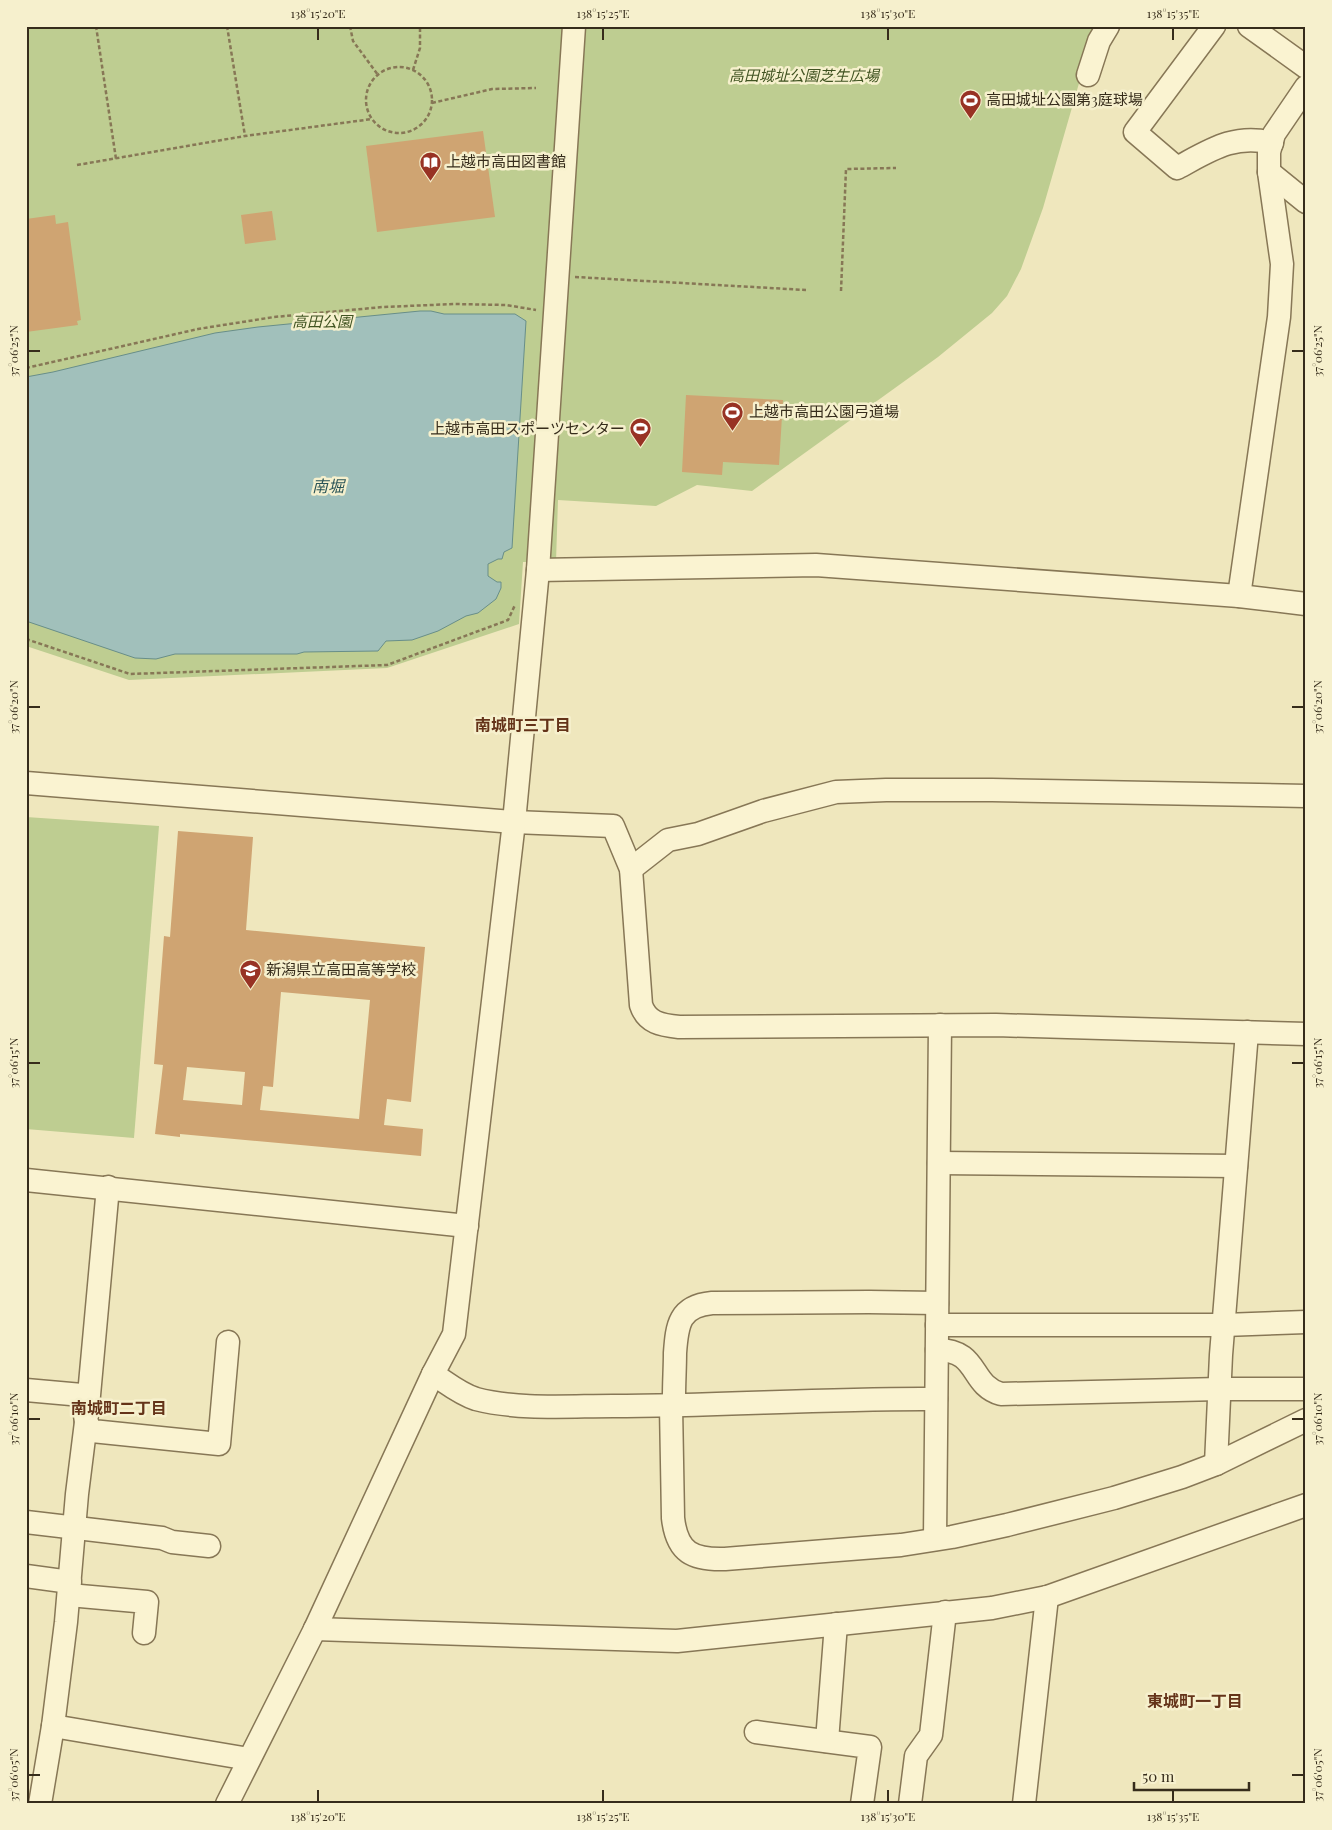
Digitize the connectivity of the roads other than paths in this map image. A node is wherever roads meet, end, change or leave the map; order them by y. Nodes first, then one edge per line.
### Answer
1 (574, 26) edge
2 (1108, 26) edge
3 (1214, 26) edge
4 (1249, 26) edge
5 (1306, 67) edge
6 (1088, 74) dead end
7 (1303, 97) edge
8 (1272, 143) junction
9 (1269, 172) junction
10 (1306, 202) edge
11 (538, 570) junction
12 (1239, 596) junction
13 (1306, 604) edge
14 (26, 783) edge
15 (1306, 796) edge
16 (514, 822) junction
17 (631, 869) junction
18 (940, 1025) junction
19 (1247, 1032) junction
20 (1306, 1034) edge
21 (939, 1163) junction
22 (1236, 1166) junction
23 (26, 1180) edge
24 (108, 1188) junction
25 (467, 1226) junction
26 (937, 1314) junction
27 (1306, 1322) edge
28 (1224, 1325) junction
29 (228, 1342) dead end
30 (936, 1350) junction
31 (433, 1374) junction
32 (1220, 1389) junction
33 (1306, 1389) edge
34 (26, 1390) edge
35 (936, 1399) junction
36 (672, 1406) junction
37 (1306, 1420) edge
38 (86, 1422) junction
39 (1216, 1464) junction
40 (1306, 1505) edge
41 (26, 1522) edge
42 (75, 1527) junction
43 (936, 1539) junction
44 (208, 1546) dead end
45 (26, 1576) edge
46 (70, 1588) junction
47 (1047, 1597) junction
48 (945, 1612) junction
49 (836, 1624) junction
50 (315, 1629) junction
51 (144, 1633) dead end
52 (53, 1726) junction
53 (756, 1732) dead end
54 (827, 1741) junction
55 (248, 1759) junction
56 (40, 1804) edge
57 (227, 1804) edge
58 (862, 1804) edge
59 (910, 1804) edge
60 (1024, 1804) edge

1 - 11 street
2 - 6 street
3 - 8 street
4 - 5 street
7 - 8 street
8 - 9 street
9 - 10 street
9 - 12 street
11 - 12 street
11 - 16 street
12 - 13 street
14 - 16 street
15 - 17 street
16 - 17 street
16 - 25 street
17 - 18 street
18 - 19 street
18 - 21 street
19 - 20 street
19 - 22 street
21 - 22 street
21 - 26 street
22 - 28 street
23 - 24 street
24 - 25 street
24 - 38 street
25 - 31 street
26 - 28 street
26 - 30 street
26 - 36 street
27 - 28 street
28 - 32 street
29 - 38 street
30 - 32 street
30 - 35 street
31 - 36 street
31 - 50 street
32 - 33 street
32 - 39 street
34 - 38 street
35 - 36 street
35 - 43 street
36 - 43 street
37 - 39 street
38 - 42 street
39 - 43 street
40 - 47 street
41 - 42 street
42 - 44 street
42 - 46 street
45 - 46 street
46 - 51 street
46 - 52 street
47 - 48 street
47 - 60 street
48 - 49 street
48 - 59 street
49 - 50 street
49 - 54 street
50 - 55 street
52 - 55 street
52 - 56 street
53 - 54 street
54 - 58 street
55 - 57 street

